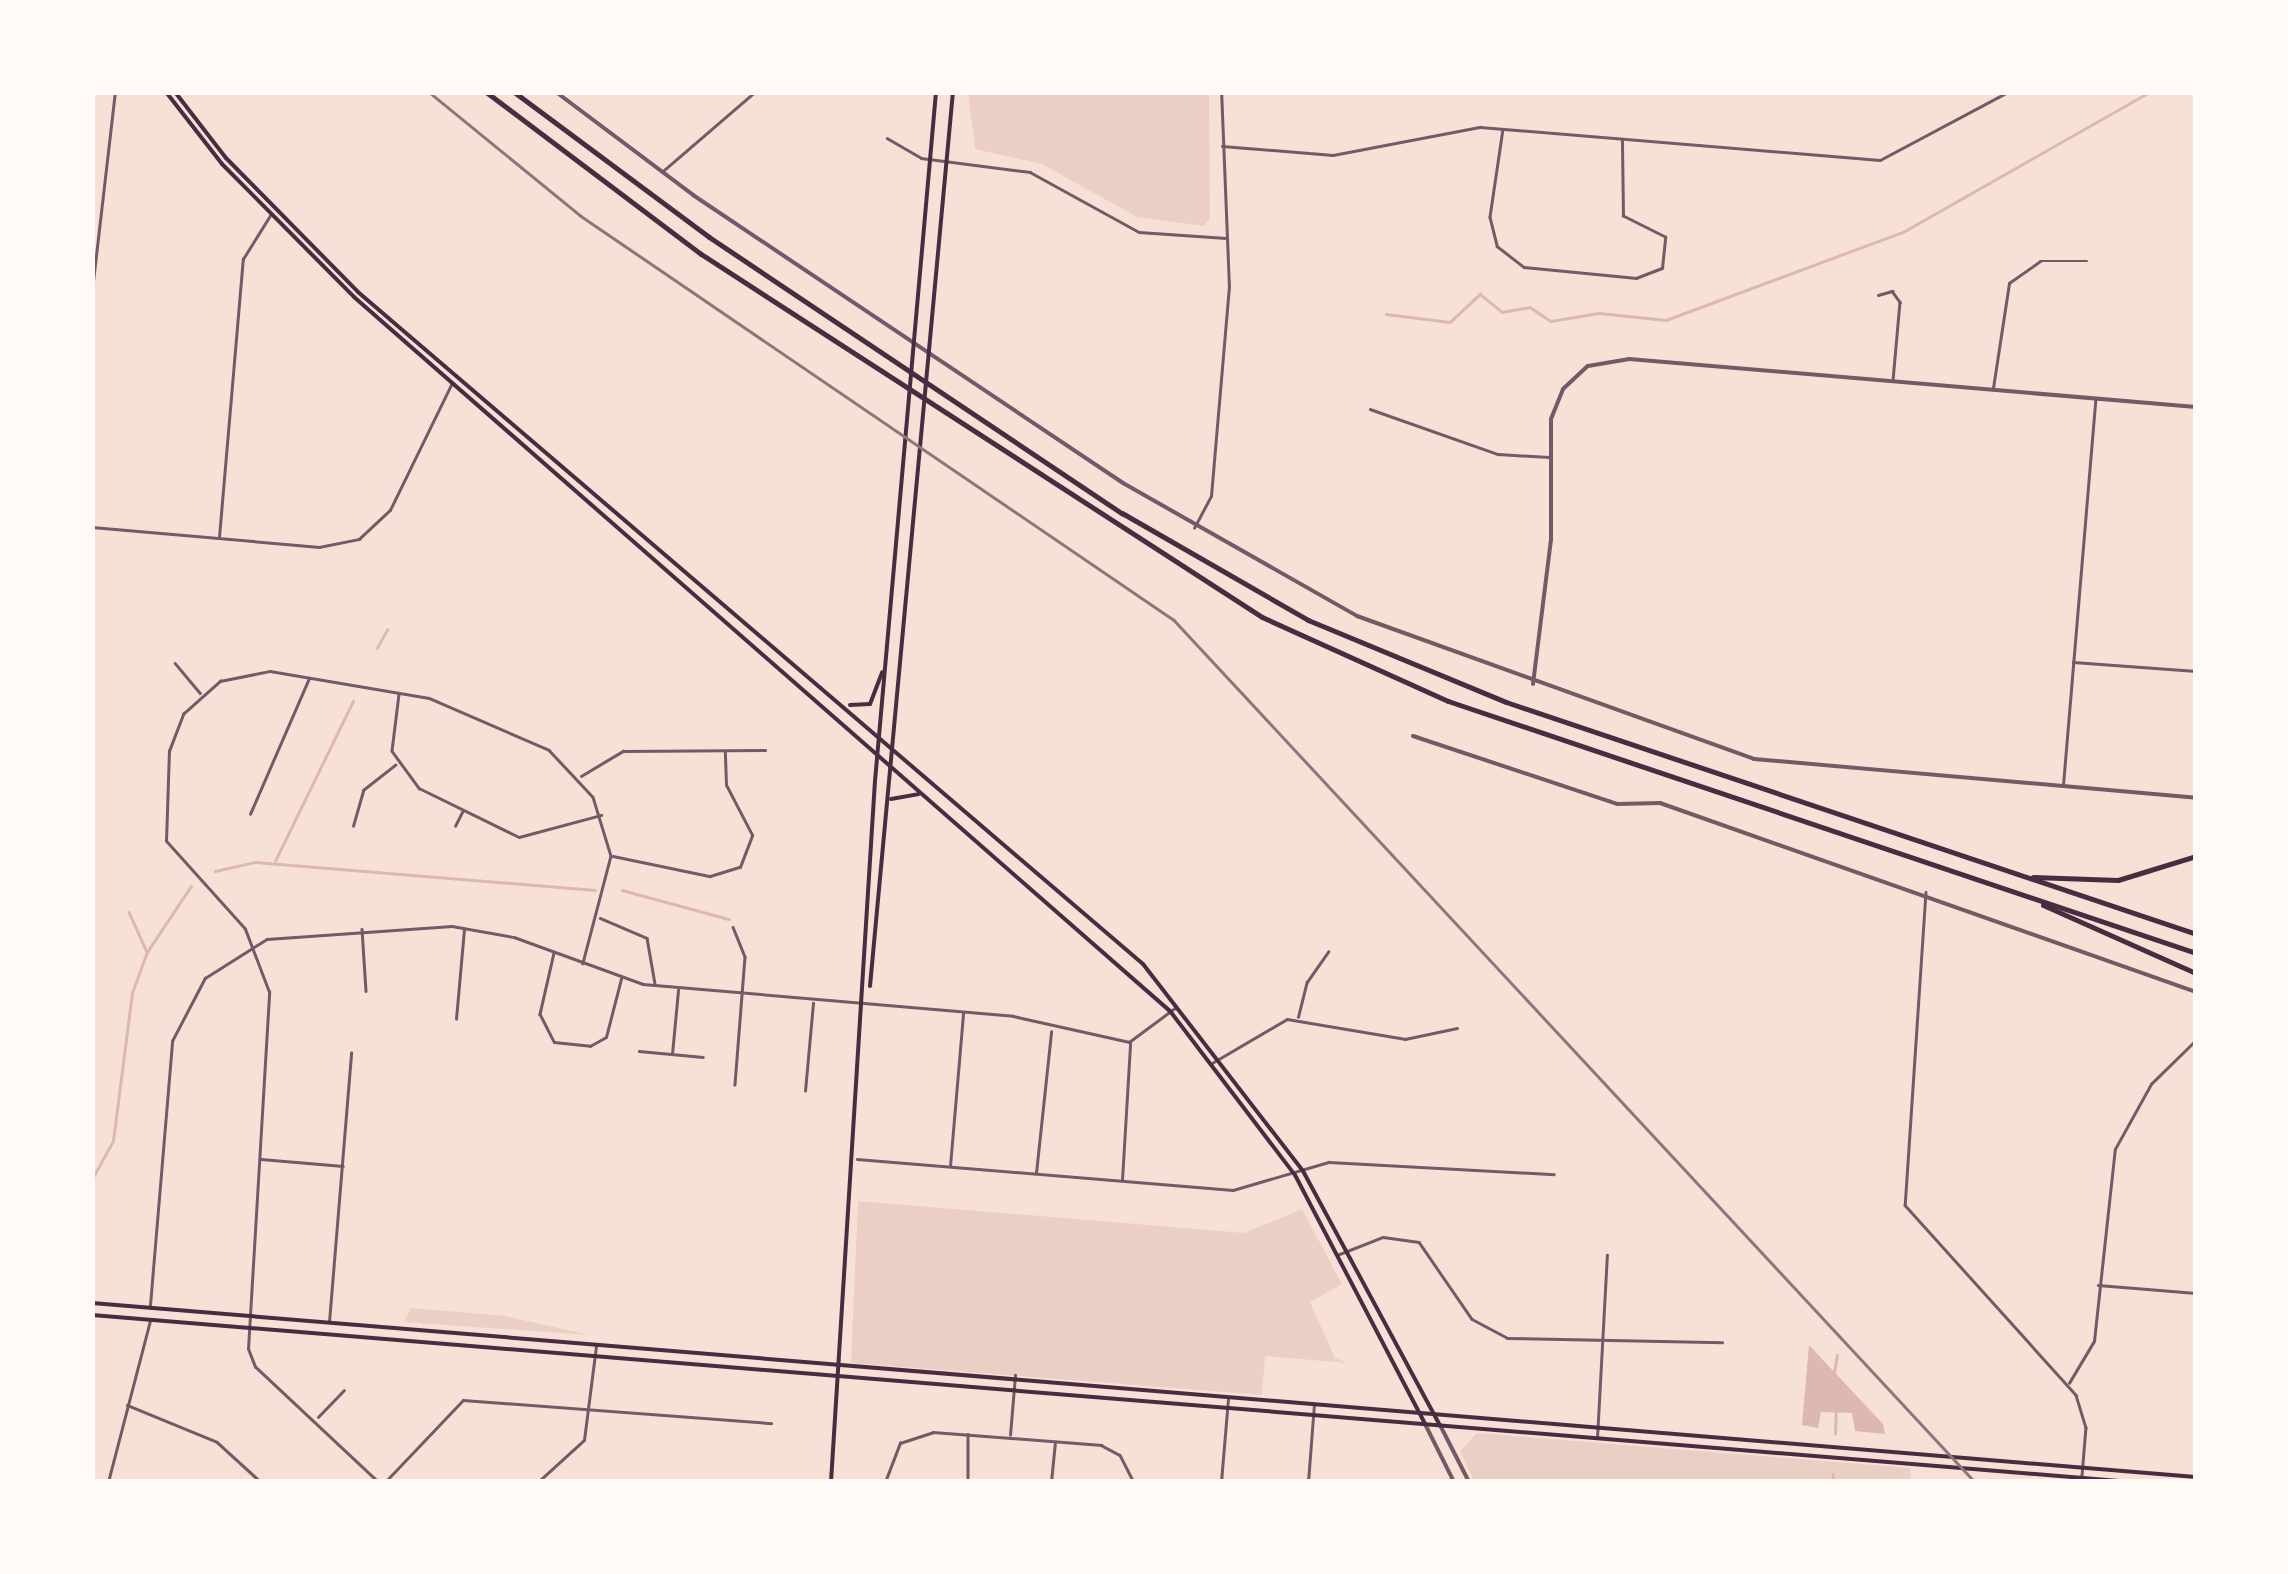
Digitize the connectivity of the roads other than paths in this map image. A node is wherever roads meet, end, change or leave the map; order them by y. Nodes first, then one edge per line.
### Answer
1 (115, 92) edge
2 (166, 92) edge
3 (175, 92) edge
4 (486, 92) edge
5 (514, 92) edge
6 (556, 92) edge
7 (755, 92) edge
8 (936, 92) edge
9 (953, 92) edge
10 (1221, 92) edge
11 (2008, 92) edge
12 (1503, 128) junction
13 (888, 138) dead end
14 (1622, 139) junction
15 (1222, 146) junction
16 (932, 159) junction
17 (949, 159) junction
18 (662, 172) junction
19 (273, 213) junction
20 (1227, 238) junction
21 (2087, 261) dead end
22 (92, 290) edge
23 (1878, 295) dead end
24 (456, 380) junction
25 (1893, 382) junction
26 (1993, 390) junction
27 (2096, 399) junction
28 (2196, 407) edge
29 (1370, 409) dead end
30 (1550, 457) junction
31 (92, 527) edge
32 (1194, 528) junction
33 (219, 538) junction
34 (2074, 662) junction
35 (176, 663) dead end
36 (884, 663) junction
37 (2196, 671) edge
38 (310, 677) junction
39 (1533, 684) junction
40 (400, 691) junction
41 (201, 694) junction
42 (847, 704) junction
43 (879, 732) junction
44 (1412, 736) dead end
45 (894, 745) junction
46 (765, 750) dead end
47 (725, 752) junction
48 (877, 756) junction
49 (396, 764) junction
50 (892, 769) junction
51 (580, 776) junction
52 (2062, 787) junction
53 (921, 795) junction
54 (2196, 798) edge
55 (889, 804) junction
56 (463, 810) junction
57 (250, 814) dead end
58 (602, 815) junction
59 (353, 826) dead end
60 (455, 826) dead end
61 (612, 856) junction
62 (2196, 856) edge
63 (2020, 875) junction
64 (1926, 892) junction
65 (2018, 894) junction
66 (600, 918) junction
67 (733, 927) dead end
68 (362, 928) junction
69 (464, 928) junction
70 (2196, 934) edge
71 (254, 944) junction
72 (555, 952) junction
73 (1328, 952) dead end
74 (2196, 953) edge
75 (583, 963) junction
76 (2196, 974) edge
77 (621, 979) junction
78 (655, 986) junction
79 (678, 989) junction
80 (366, 990) dead end
81 (2196, 992) edge
82 (743, 994) junction
83 (813, 1000) junction
84 (867, 1006) junction
85 (1176, 1007) junction
86 (1170, 1011) junction
87 (963, 1013) junction
88 (1298, 1018) junction
89 (456, 1020) dead end
90 (1457, 1028) dead end
91 (1052, 1030) junction
92 (2196, 1040) edge
93 (1129, 1042) junction
94 (639, 1051) dead end
95 (351, 1053) dead end
96 (672, 1054) junction
97 (703, 1056) dead end
98 (1217, 1059) junction
99 (1211, 1063) junction
100 (736, 1085) dead end
101 (805, 1091) dead end
102 (260, 1159) junction
103 (857, 1159) junction
104 (344, 1166) junction
105 (950, 1167) junction
106 (1303, 1172) junction
107 (1036, 1174) junction
108 (1554, 1174) dead end
109 (1295, 1175) junction
110 (1122, 1182) junction
111 (1346, 1250) junction
112 (1338, 1255) junction
113 (1607, 1255) dead end
114 (2098, 1285) junction
115 (2196, 1293) edge
116 (92, 1302) edge
117 (150, 1307) junction
118 (92, 1315) edge
119 (248, 1316) junction
120 (150, 1320) junction
121 (329, 1324) junction
122 (247, 1328) junction
123 (1722, 1342) dead end
124 (596, 1345) junction
125 (1605, 1346) junction
126 (595, 1357) junction
127 (840, 1366) junction
128 (1015, 1375) junction
129 (839, 1379) junction
130 (2068, 1384) junction
131 (1014, 1388) junction
132 (344, 1390) dead end
133 (1228, 1395) junction
134 (1314, 1403) junction
135 (127, 1405) junction
136 (1227, 1407) junction
137 (592, 1408) junction
138 (1418, 1412) junction
139 (1433, 1413) junction
140 (1314, 1415) junction
141 (318, 1417) junction
142 (770, 1423) dead end
143 (1425, 1424) junction
144 (1440, 1425) junction
145 (1598, 1427) junction
146 (967, 1434) junction
147 (1010, 1436) junction
148 (1597, 1440) junction
149 (1055, 1441) junction
150 (2083, 1468) junction
151 (2081, 1477) junction
152 (2196, 1477) edge
153 (541, 1481) edge
154 (108, 1482) edge
155 (261, 1482) edge
156 (378, 1482) edge
157 (385, 1482) edge
158 (831, 1482) edge
159 (885, 1482) edge
160 (968, 1482) edge
161 (1052, 1482) edge
162 (1134, 1482) edge
163 (1220, 1482) edge
164 (1308, 1482) edge
165 (1454, 1482) edge
166 (1469, 1482) edge
167 (2131, 1482) edge

1 - 22 street
2 - 19 main road
3 - 19 main road
4 - 65 highway
5 - 63 highway
6 - 18 street
7 - 18 street
8 - 16 main road
9 - 17 main road
10 - 15 street
11 - 14 street
12 - 14 street
12 - 14 street
12 - 15 street
13 - 16 street
15 - 20 street
16 - 17 street
16 - 36 main road
17 - 20 street
17 - 45 main road
18 - 32 street
19 - 24 main road
19 - 33 street
20 - 32 street
21 - 26 street
23 - 25 street
24 - 33 street
24 - 42 main road
24 - 48 main road
25 - 26 street
25 - 30 street
26 - 27 street
27 - 28 street
27 - 34 street
29 - 30 street
30 - 39 street
31 - 33 street
32 - 39 street
34 - 37 street
34 - 52 street
35 - 41 street
36 - 42 main road
36 - 43 main road
38 - 40 street
38 - 41 street
38 - 57 street
39 - 52 street
40 - 49 street
40 - 51 street
41 - 71 street
42 - 43 main road
43 - 45 main road
43 - 48 main road
44 - 64 street
45 - 50 main road
45 - 85 main road
46 - 47 street
47 - 51 street
47 - 61 street
48 - 50 main road
48 - 84 main road
49 - 56 street
49 - 59 street
50 - 53 main road
50 - 55 main road
51 - 58 street
52 - 54 street
53 - 55 main road
53 - 86 main road
55 - 84 main road
56 - 58 street
56 - 60 street
58 - 61 street
61 - 66 street
62 - 63 highway
63 - 70 highway
64 - 81 street
64 - 130 street
65 - 74 highway
65 - 76 highway
66 - 75 street
66 - 78 street
67 - 82 street
68 - 69 street
68 - 71 street
68 - 80 street
69 - 72 street
69 - 89 street
71 - 102 street
71 - 117 street
72 - 75 street
72 - 77 street
73 - 88 street
75 - 77 street
77 - 78 street
78 - 79 street
79 - 82 street
79 - 96 street
82 - 83 street
82 - 100 street
83 - 84 street
83 - 101 street
84 - 87 street
84 - 103 main road
85 - 86 street
85 - 98 main road
86 - 93 street
86 - 99 main road
87 - 91 street
87 - 105 street
88 - 90 street
88 - 98 street
91 - 93 street
91 - 107 street
92 - 114 street
93 - 110 street
94 - 96 street
95 - 104 street
96 - 97 street
98 - 99 street
98 - 106 main road
99 - 109 main road
102 - 104 street
102 - 119 street
103 - 105 street
103 - 127 main road
104 - 121 street
105 - 107 street
106 - 108 street
106 - 109 street
106 - 111 main road
107 - 110 street
109 - 110 street
109 - 112 main road
111 - 112 street
111 - 125 street
111 - 139 main road
112 - 138 main road
113 - 125 street
114 - 115 street
114 - 130 street
116 - 117 main road
117 - 119 main road
118 - 120 main road
119 - 121 main road
119 - 122 street
120 - 122 main road
120 - 135 street
121 - 124 main road
122 - 126 main road
122 - 141 street
123 - 125 street
124 - 126 street
124 - 127 main road
125 - 145 street
126 - 129 main road
126 - 137 street
127 - 128 main road
127 - 129 main road
128 - 131 street
128 - 133 main road
129 - 131 main road
129 - 158 main road
130 - 150 street
131 - 136 main road
131 - 147 street
132 - 141 street
133 - 134 main road
133 - 136 street
134 - 138 main road
134 - 140 street
135 - 154 street
135 - 155 street
136 - 140 main road
136 - 163 street
137 - 142 street
137 - 153 street
137 - 157 street
138 - 139 main road
138 - 143 main road
139 - 144 main road
139 - 145 main road
140 - 143 main road
140 - 164 street
141 - 156 street
143 - 144 main road
143 - 165 street
144 - 148 main road
144 - 166 street
145 - 148 street
145 - 150 main road
146 - 147 street
146 - 159 street
146 - 160 street
147 - 149 street
148 - 151 main road
149 - 161 street
149 - 162 street
150 - 151 street
150 - 152 main road
151 - 167 main road

